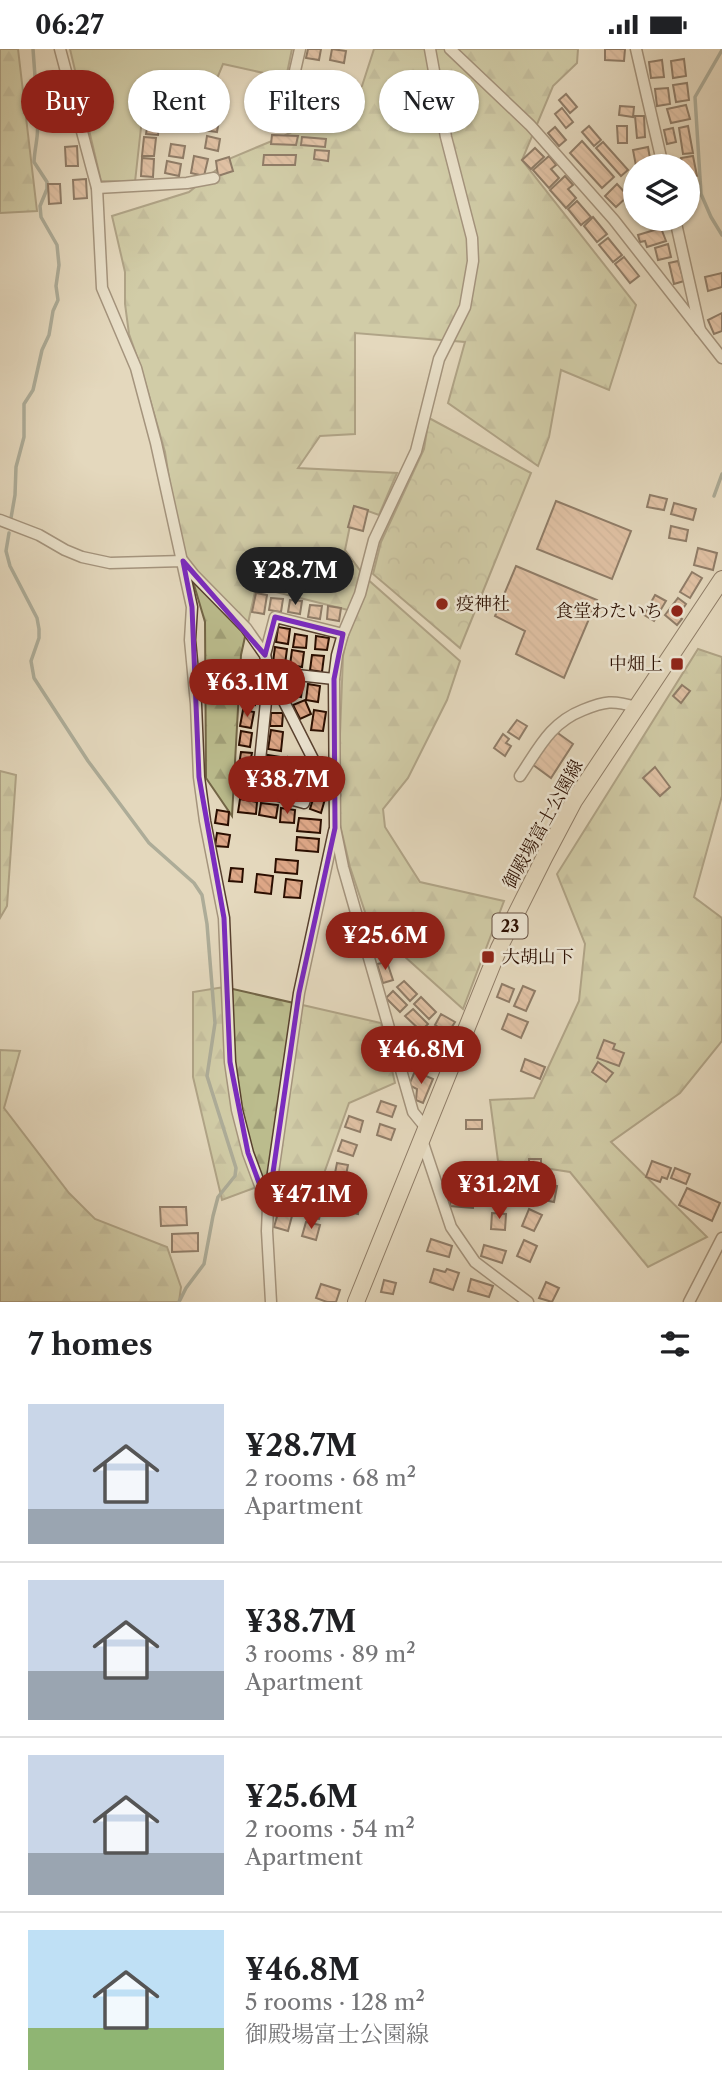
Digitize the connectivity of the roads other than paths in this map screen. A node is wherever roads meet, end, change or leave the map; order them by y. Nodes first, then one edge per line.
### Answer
1 (60, 49) edge
2 (300, 49) edge
3 (430, 49) edge
4 (450, 49) edge
5 (636, 49) edge
6 (295, 70) edge
7 (660, 154) edge
8 (214, 178) dead end
9 (97, 188) junction
10 (678, 231) edge
11 (701, 333) junction
12 (722, 358) edge
13 (0, 520) edge
14 (183, 561) junction
15 (722, 579) edge
16 (343, 634) junction
17 (265, 655) junction
18 (269, 672) junction
19 (334, 679) junction
20 (636, 707) junction
21 (316, 765) junction
22 (520, 776) dead end
23 (335, 795) junction
24 (335, 828) junction
25 (424, 1134) junction
26 (268, 1207) junction
27 (722, 1238) edge
28 (271, 1302) edge
29 (356, 1302) edge
30 (528, 1302) edge
31 (688, 1302) edge

1 - 9 street
2 - 6 street
3 - 16 street
4 - 11 street
5 - 7 street
8 - 9 street
9 - 14 street
10 - 11 street
11 - 12 street
13 - 14 street
14 - 17 street
14 - 26 street
15 - 20 main road, 御殿場富士公園線 / 23
16 - 17 street
16 - 19 street
17 - 18 street
18 - 19 street
18 - 21 street
18 - 21 street
19 - 23 street
20 - 22 street
20 - 25 main road, 御殿場富士公園線 / 23
21 - 23 street
23 - 24 street
24 - 25 street
24 - 26 street
25 - 29 main road, 御殿場富士公園線 / 23
25 - 30 street
26 - 28 street
27 - 31 street

